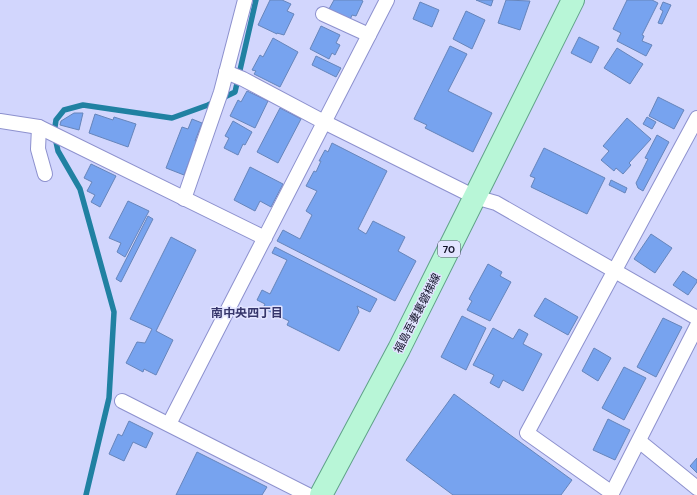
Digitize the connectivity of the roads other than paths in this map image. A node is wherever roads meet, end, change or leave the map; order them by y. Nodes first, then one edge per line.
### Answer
1 (245, 0) edge
2 (387, 0) edge
3 (573, 0) edge
4 (323, 14) dead end
5 (369, 35) junction
6 (234, 75) junction
7 (697, 118) edge
8 (0, 121) edge
9 (324, 122) junction
10 (39, 127) junction
11 (45, 174) dead end
12 (475, 197) junction
13 (184, 199) junction
14 (265, 238) junction
15 (615, 271) junction
16 (697, 318) edge
17 (697, 326) edge
18 (122, 401) dead end
19 (169, 424) junction
20 (639, 441) junction
21 (697, 488) edge
22 (611, 494) edge
23 (308, 495) edge
24 (321, 495) edge

1 - 6 street
2 - 5 street
3 - 12 main road, 福島吾妻裏磐梯線 / 70
4 - 5 street
5 - 9 street
6 - 9 street
6 - 13 street
7 - 15 street
8 - 10 street
9 - 12 street
9 - 14 street
10 - 11 street
10 - 13 street
12 - 15 street
12 - 24 main road, 福島吾妻裏磐梯線 / 70
13 - 14 street
14 - 19 street
15 - 16 street
15 - 22 street
17 - 20 street
18 - 19 street
19 - 23 street
20 - 21 street
20 - 22 street

